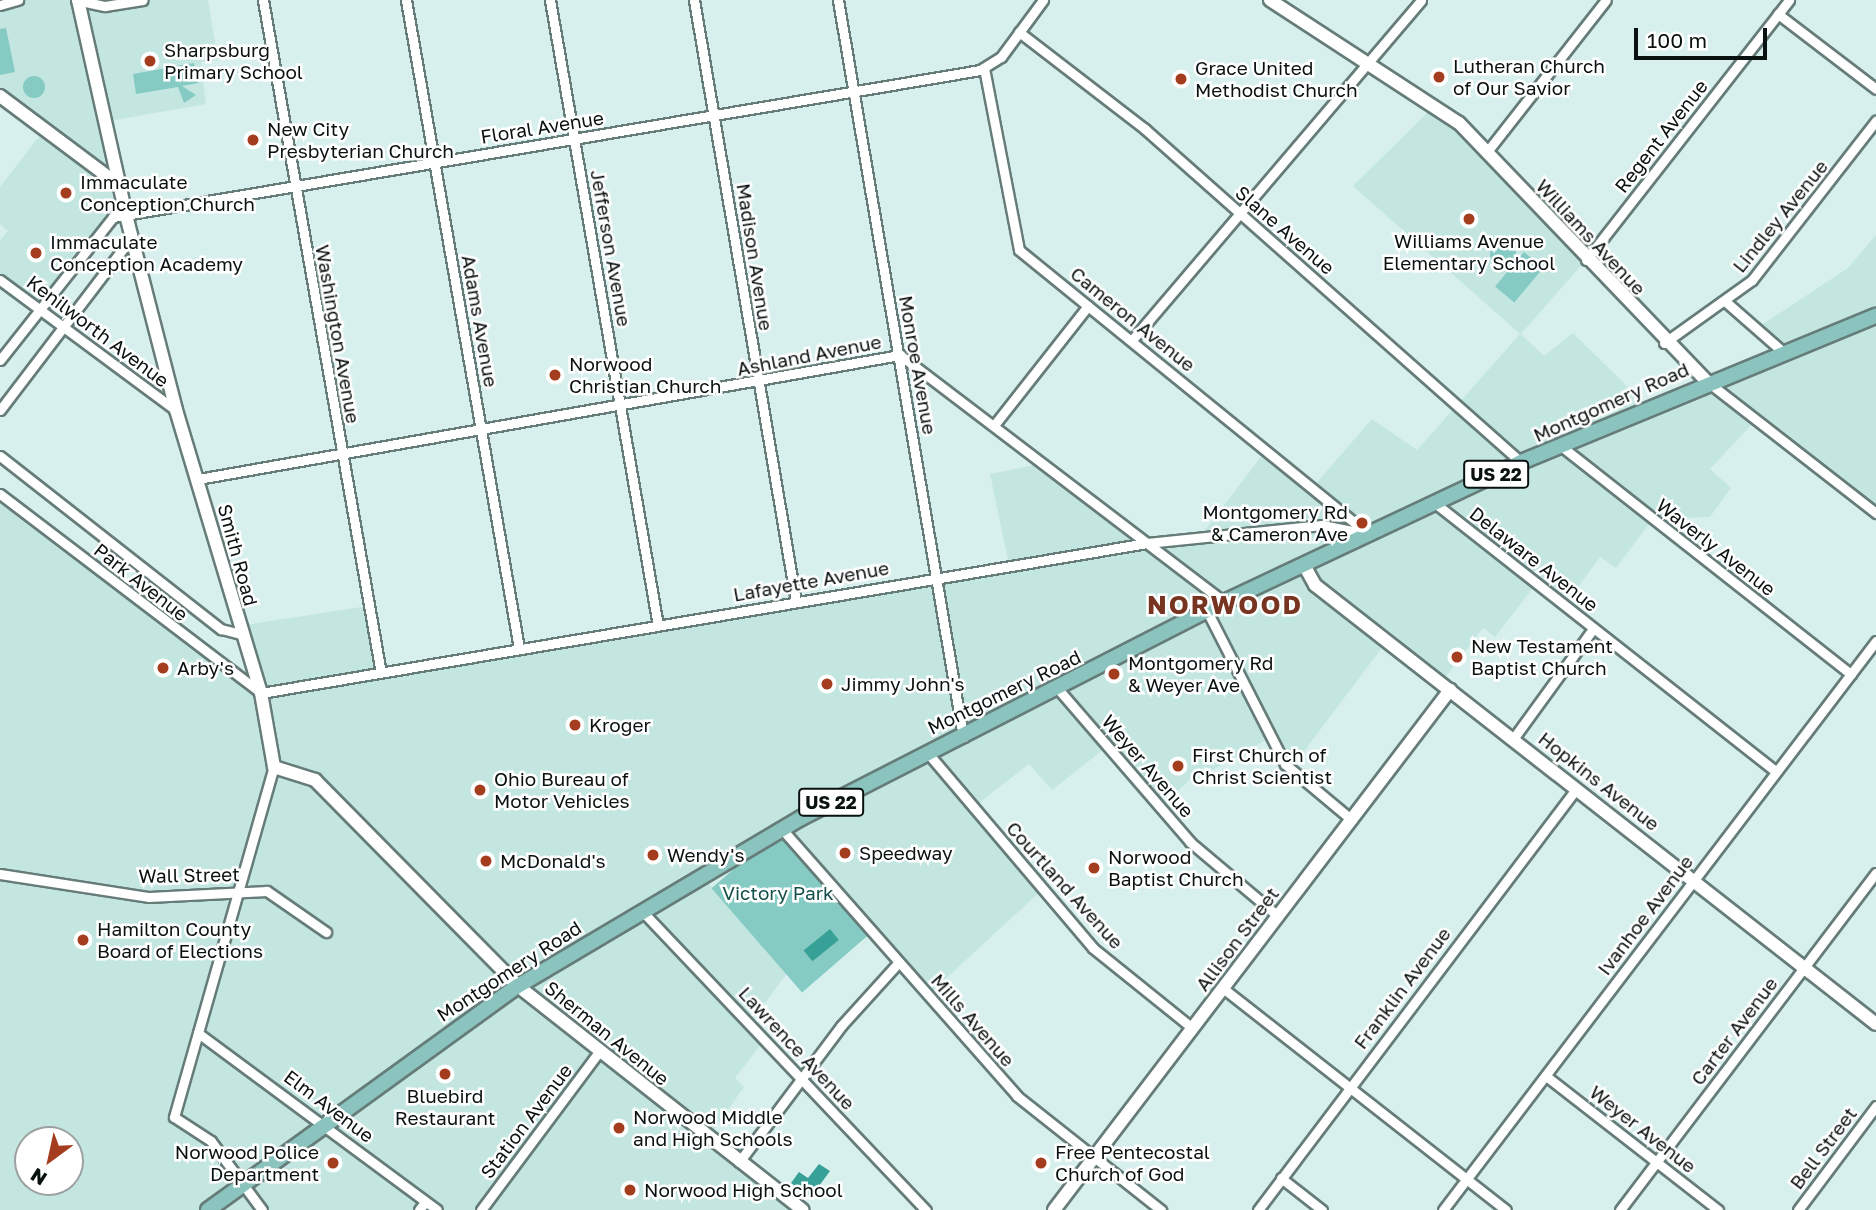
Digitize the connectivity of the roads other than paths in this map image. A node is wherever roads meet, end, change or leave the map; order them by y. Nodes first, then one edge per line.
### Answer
1 (18, 0) edge
2 (77, 0) edge
3 (143, 0) edge
4 (262, 0) edge
5 (406, 0) edge
6 (550, 0) edge
7 (694, 0) edge
8 (838, 0) edge
9 (1043, 0) edge
10 (1270, 0) edge
11 (1421, 0) edge
12 (1605, 0) edge
13 (1789, 0) edge
14 (0, 5) edge
15 (1778, 14) junction
16 (1019, 32) junction
17 (1371, 64) junction
18 (985, 68) junction
19 (1876, 89) edge
20 (853, 91) junction
21 (0, 96) edge
22 (714, 116) junction
23 (1876, 121) edge
24 (575, 140) junction
25 (1486, 153) junction
26 (435, 162) junction
27 (118, 185) junction
28 (294, 188) junction
29 (1239, 214) junction
30 (125, 215) junction
31 (133, 244) junction
32 (1586, 260) junction
33 (0, 280) edge
34 (1726, 302) junction
35 (1088, 306) junction
36 (39, 310) junction
37 (1875, 317) edge
38 (62, 327) junction
39 (1132, 340) junction
40 (1664, 343) junction
41 (1782, 351) junction
42 (900, 355) junction
43 (0, 360) edge
44 (760, 382) junction
45 (1706, 382) junction
46 (621, 405) junction
47 (0, 410) edge
48 (176, 410) junction
49 (995, 424) junction
50 (482, 429) junction
51 (1561, 446) junction
52 (342, 454) junction
53 (0, 456) edge
54 (1521, 462) junction
55 (198, 479) junction
56 (0, 494) edge
57 (1436, 504) junction
58 (1876, 513) edge
59 (1368, 534) junction
60 (1147, 543) junction
61 (1304, 565) junction
62 (938, 576) junction
63 (796, 602) junction
64 (1224, 602) junction
65 (1207, 611) junction
66 (658, 626) junction
67 (1593, 629) junction
68 (241, 634) junction
69 (1876, 641) edge
70 (519, 648) junction
71 (382, 673) junction
72 (1850, 674) junction
73 (1059, 690) junction
74 (1450, 690) junction
75 (261, 693) junction
76 (963, 737) junction
77 (1513, 739) junction
78 (926, 751) junction
79 (274, 767) junction
80 (1775, 771) junction
81 (1576, 789) junction
82 (1352, 820) junction
83 (781, 828) junction
84 (1876, 873) edge
85 (0, 874) edge
86 (1694, 880) junction
87 (239, 893) junction
88 (642, 910) junction
89 (1278, 916) junction
90 (326, 932) dead end
91 (899, 962) junction
92 (1804, 967) junction
93 (518, 986) junction
94 (1224, 989) junction
95 (1876, 1024) edge
96 (1192, 1028) junction
97 (198, 1033) junction
98 (598, 1053) junction
99 (1546, 1076) junction
100 (803, 1079) junction
101 (1349, 1087) junction
102 (1876, 1106) edge
103 (323, 1123) junction
104 (1093, 1158) junction
105 (739, 1162) junction
106 (1657, 1163) junction
107 (1282, 1178) junction
108 (1466, 1179) junction
109 (245, 1186) junction
110 (425, 1202) junction
111 (208, 1210) edge
112 (262, 1210) edge
113 (419, 1210) edge
114 (437, 1210) edge
115 (481, 1210) edge
116 (803, 1210) edge
117 (926, 1210) edge
118 (1054, 1210) edge
119 (1161, 1210) edge
120 (1258, 1210) edge
121 (1322, 1210) edge
122 (1443, 1210) edge
123 (1506, 1210) edge
124 (1620, 1210) edge
125 (1718, 1210) edge
126 (1798, 1210) edge

1 - 14 street
2 - 3 street
2 - 27 street, Smith Road
4 - 28 street, Washington Avenue
5 - 26 street, Adams Avenue
6 - 24 street, Jefferson Avenue
7 - 22 street, Madison Avenue
8 - 20 street, Monroe Avenue
9 - 16 street
10 - 17 street, Williams Avenue
11 - 17 street
12 - 25 street
13 - 15 street, Regent Avenue
15 - 19 street
15 - 32 street, Regent Avenue
16 - 18 street
16 - 29 street, Slane Avenue
17 - 25 street, Williams Avenue
17 - 29 street
18 - 20 street, Floral Avenue
18 - 35 street, Cameron Avenue
20 - 22 street, Floral Avenue
20 - 42 street, Monroe Avenue
21 - 27 street
22 - 24 street, Floral Avenue
22 - 44 street, Madison Avenue
23 - 34 street, Lindley Avenue
24 - 26 street, Floral Avenue
24 - 46 street, Jefferson Avenue
25 - 32 street, Williams Avenue
26 - 28 street, Floral Avenue
26 - 50 street, Adams Avenue
27 - 30 street, Smith Road
28 - 30 street, Floral Avenue
28 - 52 street, Washington Avenue
29 - 39 street
29 - 54 street, Slane Avenue
30 - 31 street, Smith Road
30 - 36 street, Floral Avenue
31 - 38 street
31 - 48 street, Smith Road
32 - 40 street, Williams Avenue
33 - 36 street, Kenilworth Avenue
34 - 40 street, Lindley Avenue
34 - 41 street
35 - 39 street, Cameron Avenue
35 - 49 street
36 - 38 street, Kenilworth Avenue
36 - 43 street, Floral Avenue
37 - 41 main road, Montgomery Road / US 22
38 - 47 street
38 - 48 street, Kenilworth Avenue
39 - 59 street, Cameron Avenue
40 - 45 street, Williams Avenue
41 - 45 main road, Montgomery Road / US 22
42 - 44 street, Ashland Avenue
42 - 49 street, Ashland Avenue
42 - 62 street, Monroe Avenue
44 - 46 street, Ashland Avenue
44 - 63 street, Madison Avenue
45 - 51 main road, Montgomery Road / US 22
45 - 58 street, Williams Avenue
46 - 50 street, Ashland Avenue
46 - 66 street, Jefferson Avenue
48 - 55 street, Smith Road
49 - 60 street, Ashland Avenue
50 - 52 street, Ashland Avenue
50 - 70 street, Adams Avenue
51 - 54 main road, Montgomery Road / US 22
51 - 72 street, Waverly Avenue
52 - 55 street, Ashland Avenue
52 - 71 street, Washington Avenue
53 - 68 street, Park Avenue
54 - 57 main road, Montgomery Road / US 22
55 - 68 street, Smith Road
56 - 75 street, Park Avenue
57 - 59 main road, Montgomery Road / US 22
57 - 67 street, Delaware Avenue
59 - 60 street, Lafayette Avenue
59 - 61 main road, Montgomery Road / US 22
60 - 62 street, Lafayette Avenue
60 - 64 street, Ashland Avenue
61 - 64 main road, Montgomery Road / US 22
61 - 74 street, Hopkins Avenue
62 - 63 street, Lafayette Avenue
62 - 76 street, Monroe Avenue
63 - 66 street, Lafayette Avenue
64 - 65 main road, Montgomery Road / US 22
65 - 73 main road, Montgomery Road / US 22
65 - 82 street
66 - 70 street, Lafayette Avenue
67 - 77 street
67 - 80 street, Delaware Avenue
68 - 75 street, Smith Road
69 - 72 street, Ivanhoe Avenue
70 - 71 street, Lafayette Avenue
71 - 75 street, Lafayette Avenue
72 - 80 street, Ivanhoe Avenue
73 - 76 main road, Montgomery Road / US 22
73 - 89 street, Weyer Avenue
74 - 77 street, Hopkins Avenue
74 - 82 street, Allison Street
75 - 79 street, Smith Road
76 - 78 main road, Montgomery Road / US 22
77 - 81 street, Hopkins Avenue
78 - 83 main road, Montgomery Road / US 22
78 - 96 street, Courtland Avenue
79 - 87 street, Smith Road
79 - 93 street, Sherman Avenue
80 - 86 street, Ivanhoe Avenue
81 - 86 street, Hopkins Avenue
81 - 101 street, Franklin Avenue
82 - 89 street, Allison Street
83 - 88 main road, Montgomery Road / US 22
83 - 91 street, Mills Avenue
84 - 92 street, Carter Avenue
85 - 87 street, Wall Street
86 - 92 street, Hopkins Avenue
86 - 99 street, Ivanhoe Avenue
87 - 90 street, Wall Street
87 - 97 street, Smith Road
88 - 93 main road, Montgomery Road / US 22
88 - 100 street, Lawrence Avenue
89 - 94 street, Allison Street
91 - 100 street
91 - 104 street, Mills Avenue
92 - 95 street, Hopkins Avenue
92 - 106 street, Carter Avenue
93 - 98 street, Sherman Avenue
93 - 103 main road, Montgomery Road / US 22
94 - 96 street, Allison Street
94 - 101 street
96 - 104 street, Allison Street
97 - 103 street, Elm Avenue
97 - 109 street, Smith Road
98 - 105 street, Sherman Avenue
98 - 115 street, Station Avenue
99 - 106 street, Weyer Avenue
99 - 108 street, Ivanhoe Avenue
100 - 105 street
100 - 117 street, Lawrence Avenue
101 - 107 street, Franklin Avenue
101 - 108 street
102 - 126 street, Bell Street
103 - 109 main road, Montgomery Road / US 22
103 - 110 street, Elm Avenue
104 - 118 street, Allison Street
104 - 119 street, Mills Avenue
105 - 116 street, Sherman Avenue
106 - 124 street, Carter Avenue
106 - 125 street, Weyer Avenue
107 - 120 street, Franklin Avenue
107 - 121 street
108 - 122 street, Ivanhoe Avenue
108 - 123 street
109 - 111 main road, Montgomery Road / US 22
109 - 112 street
110 - 113 street
110 - 114 street, Elm Avenue

